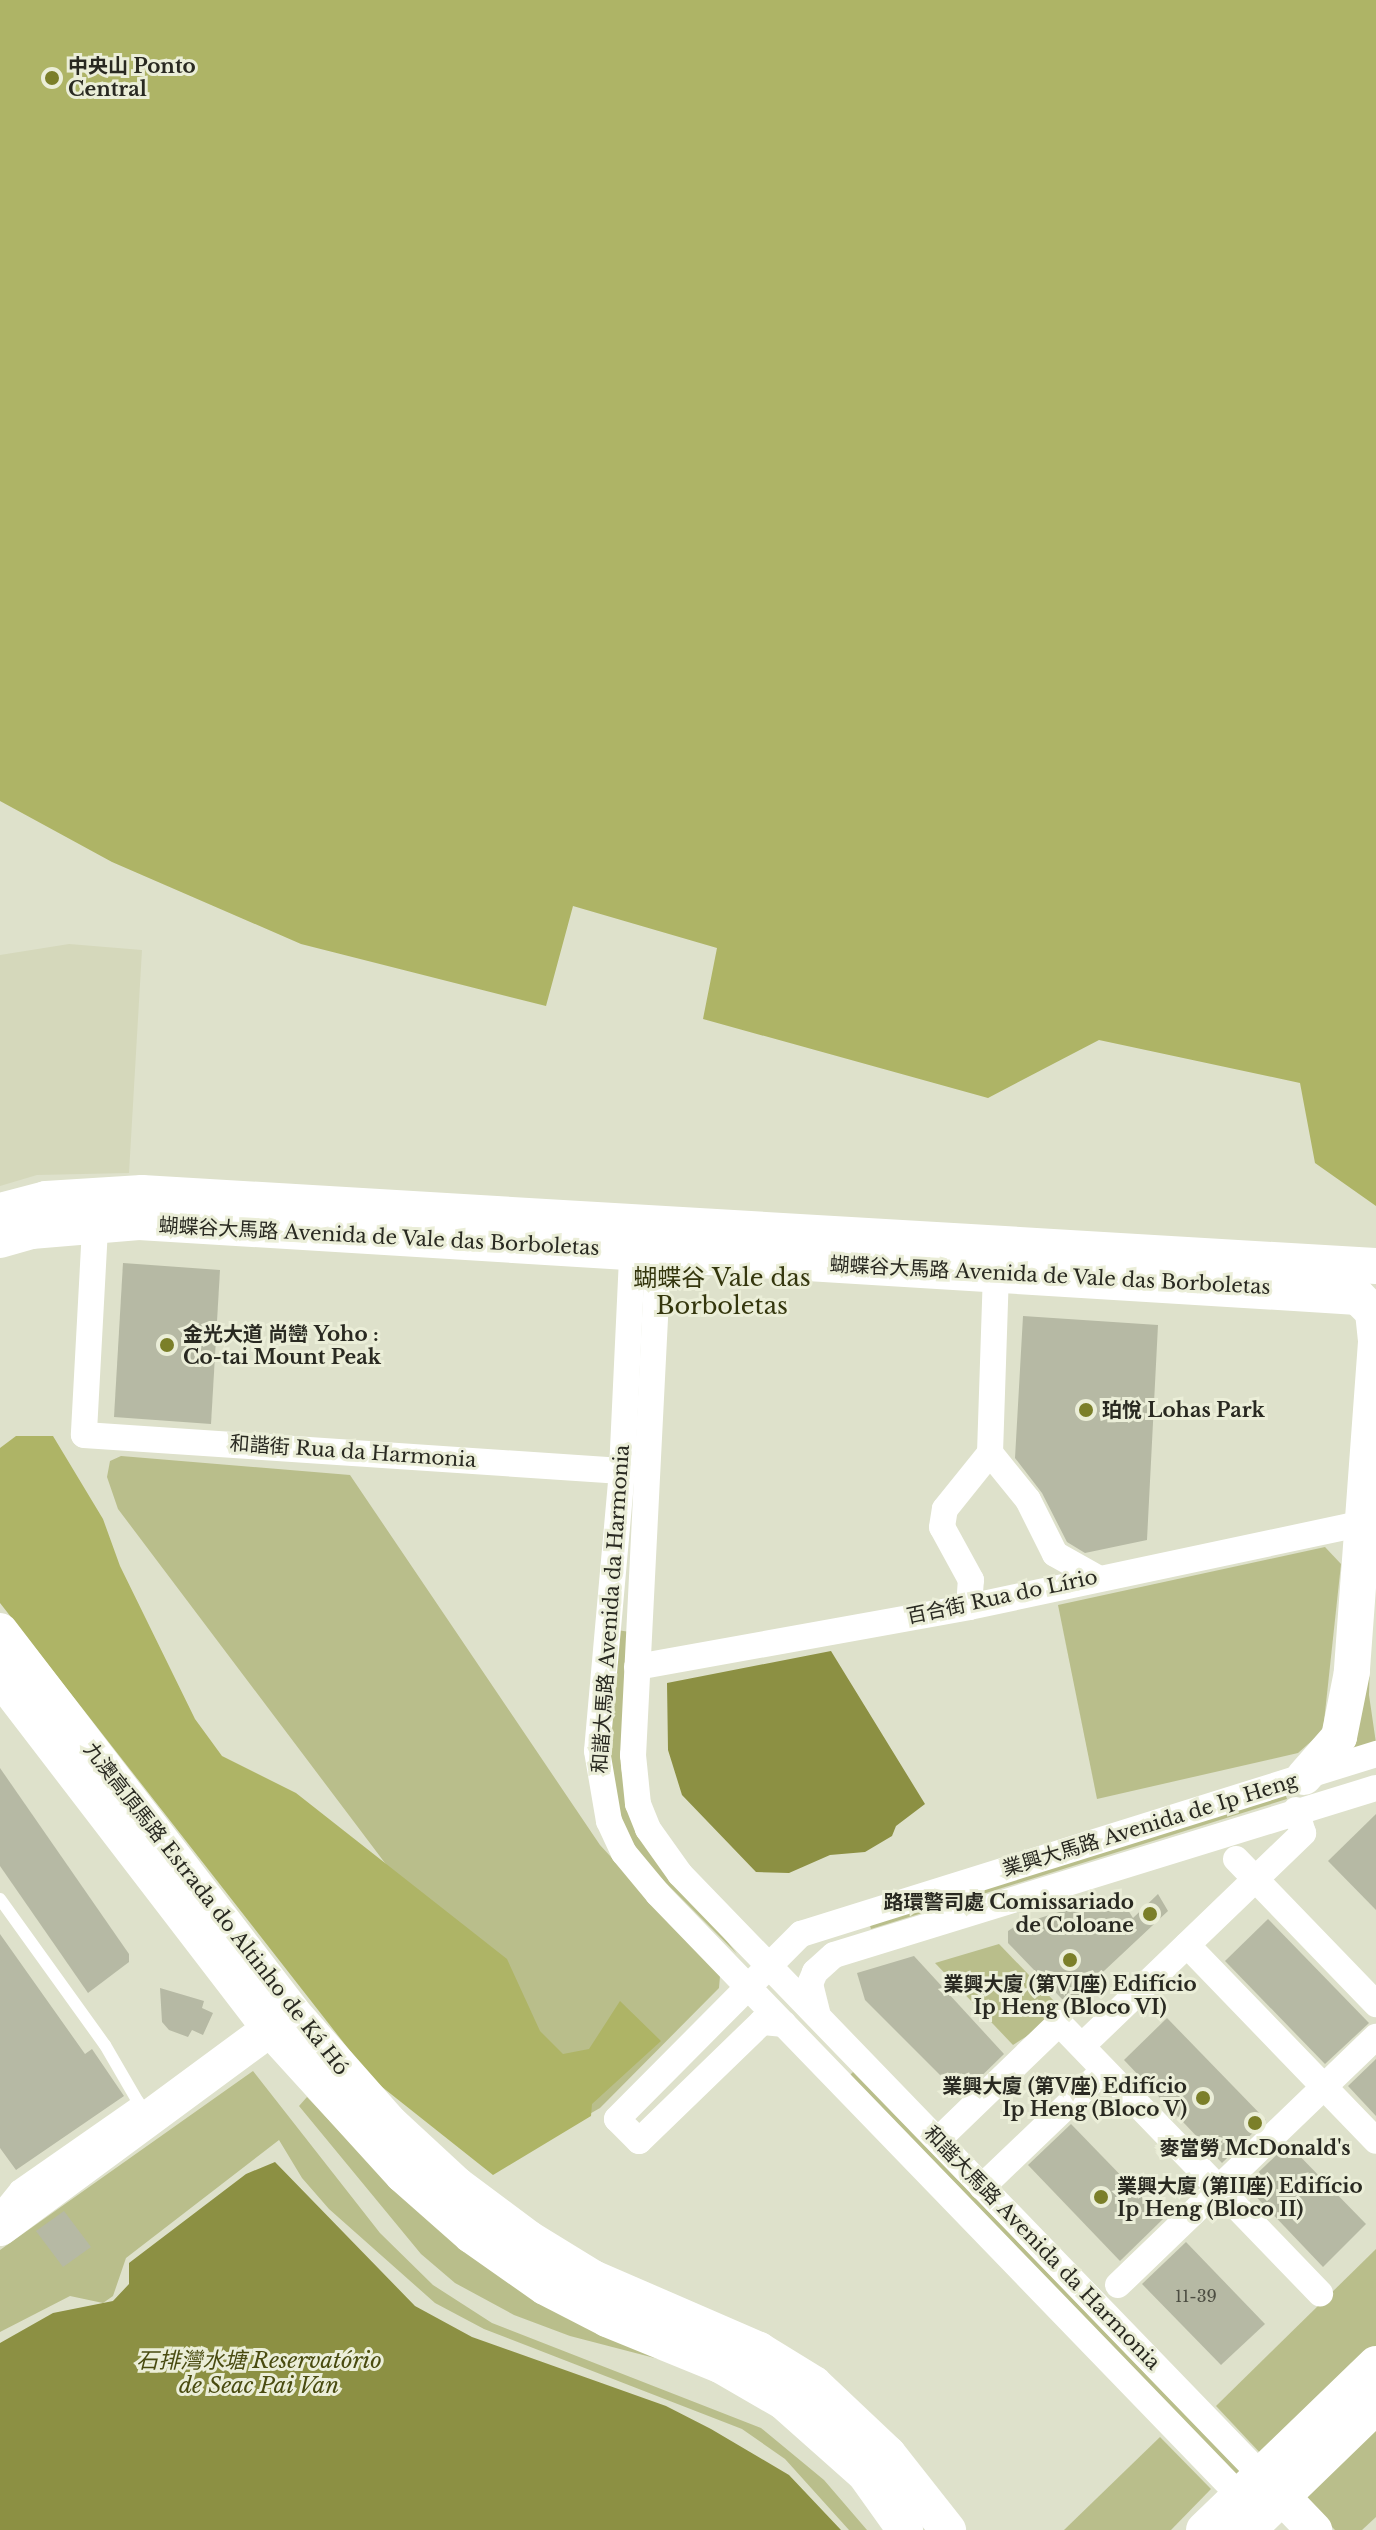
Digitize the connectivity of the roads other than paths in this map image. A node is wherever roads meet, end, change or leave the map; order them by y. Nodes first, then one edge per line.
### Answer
1 (96, 1209) junction
2 (0, 1211) edge
3 (646, 1238) junction
4 (0, 1240) edge
5 (1376, 1266) edge
6 (996, 1273) junction
7 (990, 1453) junction
8 (622, 1471) junction
9 (1365, 1523) junction
10 (1096, 1577) junction
11 (969, 1607) junction
12 (0, 1631) edge
13 (637, 1667) junction
14 (0, 1677) edge
15 (1376, 1754) edge
16 (1369, 1789) edge
17 (1300, 1794) junction
18 (1236, 1859) dead end
19 (1255, 1879) junction
20 (0, 1899) edge
21 (730, 1925) junction
22 (801, 1934) junction
23 (1187, 1945) junction
24 (770, 1966) junction
25 (751, 1990) junction
26 (1376, 2004) edge
27 (823, 2022) junction
28 (784, 2024) junction
29 (270, 2029) junction
30 (1376, 2037) edge
31 (1082, 2046) junction
32 (1104, 2070) junction
33 (1324, 2087) junction
34 (144, 2111) junction
35 (938, 2140) junction
36 (1376, 2141) edge
37 (982, 2187) junction
38 (1219, 2188) junction
39 (0, 2207) edge
40 (0, 2228) edge
41 (1118, 2285) dead end
42 (1320, 2293) dead end
43 (1376, 2364) edge
44 (1376, 2406) edge
45 (1261, 2508) edge
46 (905, 2530) edge
47 (948, 2530) edge
48 (1204, 2530) edge
49 (1314, 2530) edge

1 - 2 street, 蝴蝶谷大馬路 Avenida de Vale das Borboletas
1 - 3 street, 蝴蝶谷大馬路 Avenida de Vale das Borboletas
1 - 4 street, 蝴蝶谷大馬路 Avenida de Vale das Borboletas
1 - 8 street, 和諧街 Rua da Harmonia
3 - 5 street, 蝴蝶谷大馬路 Avenida de Vale das Borboletas
3 - 6 street, 蝴蝶谷大馬路 Avenida de Vale das Borboletas
3 - 8 street, 和諧大馬路 Avenida da Harmonia
3 - 13 street, 和諧大馬路 Avenida da Harmonia
6 - 7 street
6 - 9 street, 蝴蝶谷大馬路 Avenida de Vale das Borboletas
7 - 10 street
7 - 11 street
8 - 25 street, 和諧大馬路 Avenida da Harmonia
9 - 10 street, 百合街 Rua do Lírio
9 - 17 street, 蝴蝶谷大馬路 Avenida de Vale das Borboletas
10 - 11 street, 百合街 Rua do Lírio
11 - 13 street, 百合街 Rua do Lírio
12 - 47 street, 九澳高頂馬路 Estrada do Altinho de Ká Hó
13 - 21 street, 和諧大馬路 Avenida da Harmonia
14 - 29 street, 九澳高頂馬路 Estrada do Altinho de Ká Hó
15 - 17 street, 業興大馬路 Avenida de Ip Heng
16 - 17 street, 業興大馬路 Avenida de Ip Heng
17 - 19 street
17 - 22 street, 業興大馬路 Avenida de Ip Heng
17 - 27 street, 業興大馬路 Avenida de Ip Heng
18 - 19 street
19 - 23 street
19 - 26 street
20 - 34 lane
21 - 22 street
21 - 24 street, 和諧大馬路 Avenida da Harmonia
22 - 24 street
23 - 31 street
23 - 33 street
24 - 25 street
24 - 27 street, 和諧大馬路 Avenida da Harmonia
25 - 28 street, 和諧大馬路 Avenida da Harmonia
25 - 28 street
27 - 35 street, 和諧大馬路 Avenida da Harmonia
28 - 45 street, 和諧大馬路 Avenida da Harmonia
29 - 34 street
29 - 46 street, 九澳高頂馬路 Estrada do Altinho de Ká Hó
30 - 33 street
31 - 32 street
31 - 35 street
32 - 37 street
32 - 38 street
33 - 36 street
33 - 38 street
34 - 39 lane
34 - 40 street
35 - 37 street, 和諧大馬路 Avenida da Harmonia
37 - 45 street, 和諧大馬路 Avenida da Harmonia
38 - 41 street
38 - 42 street
43 - 45 street
44 - 45 street
45 - 48 street
45 - 49 street, 和諧大馬路 Avenida da Harmonia

